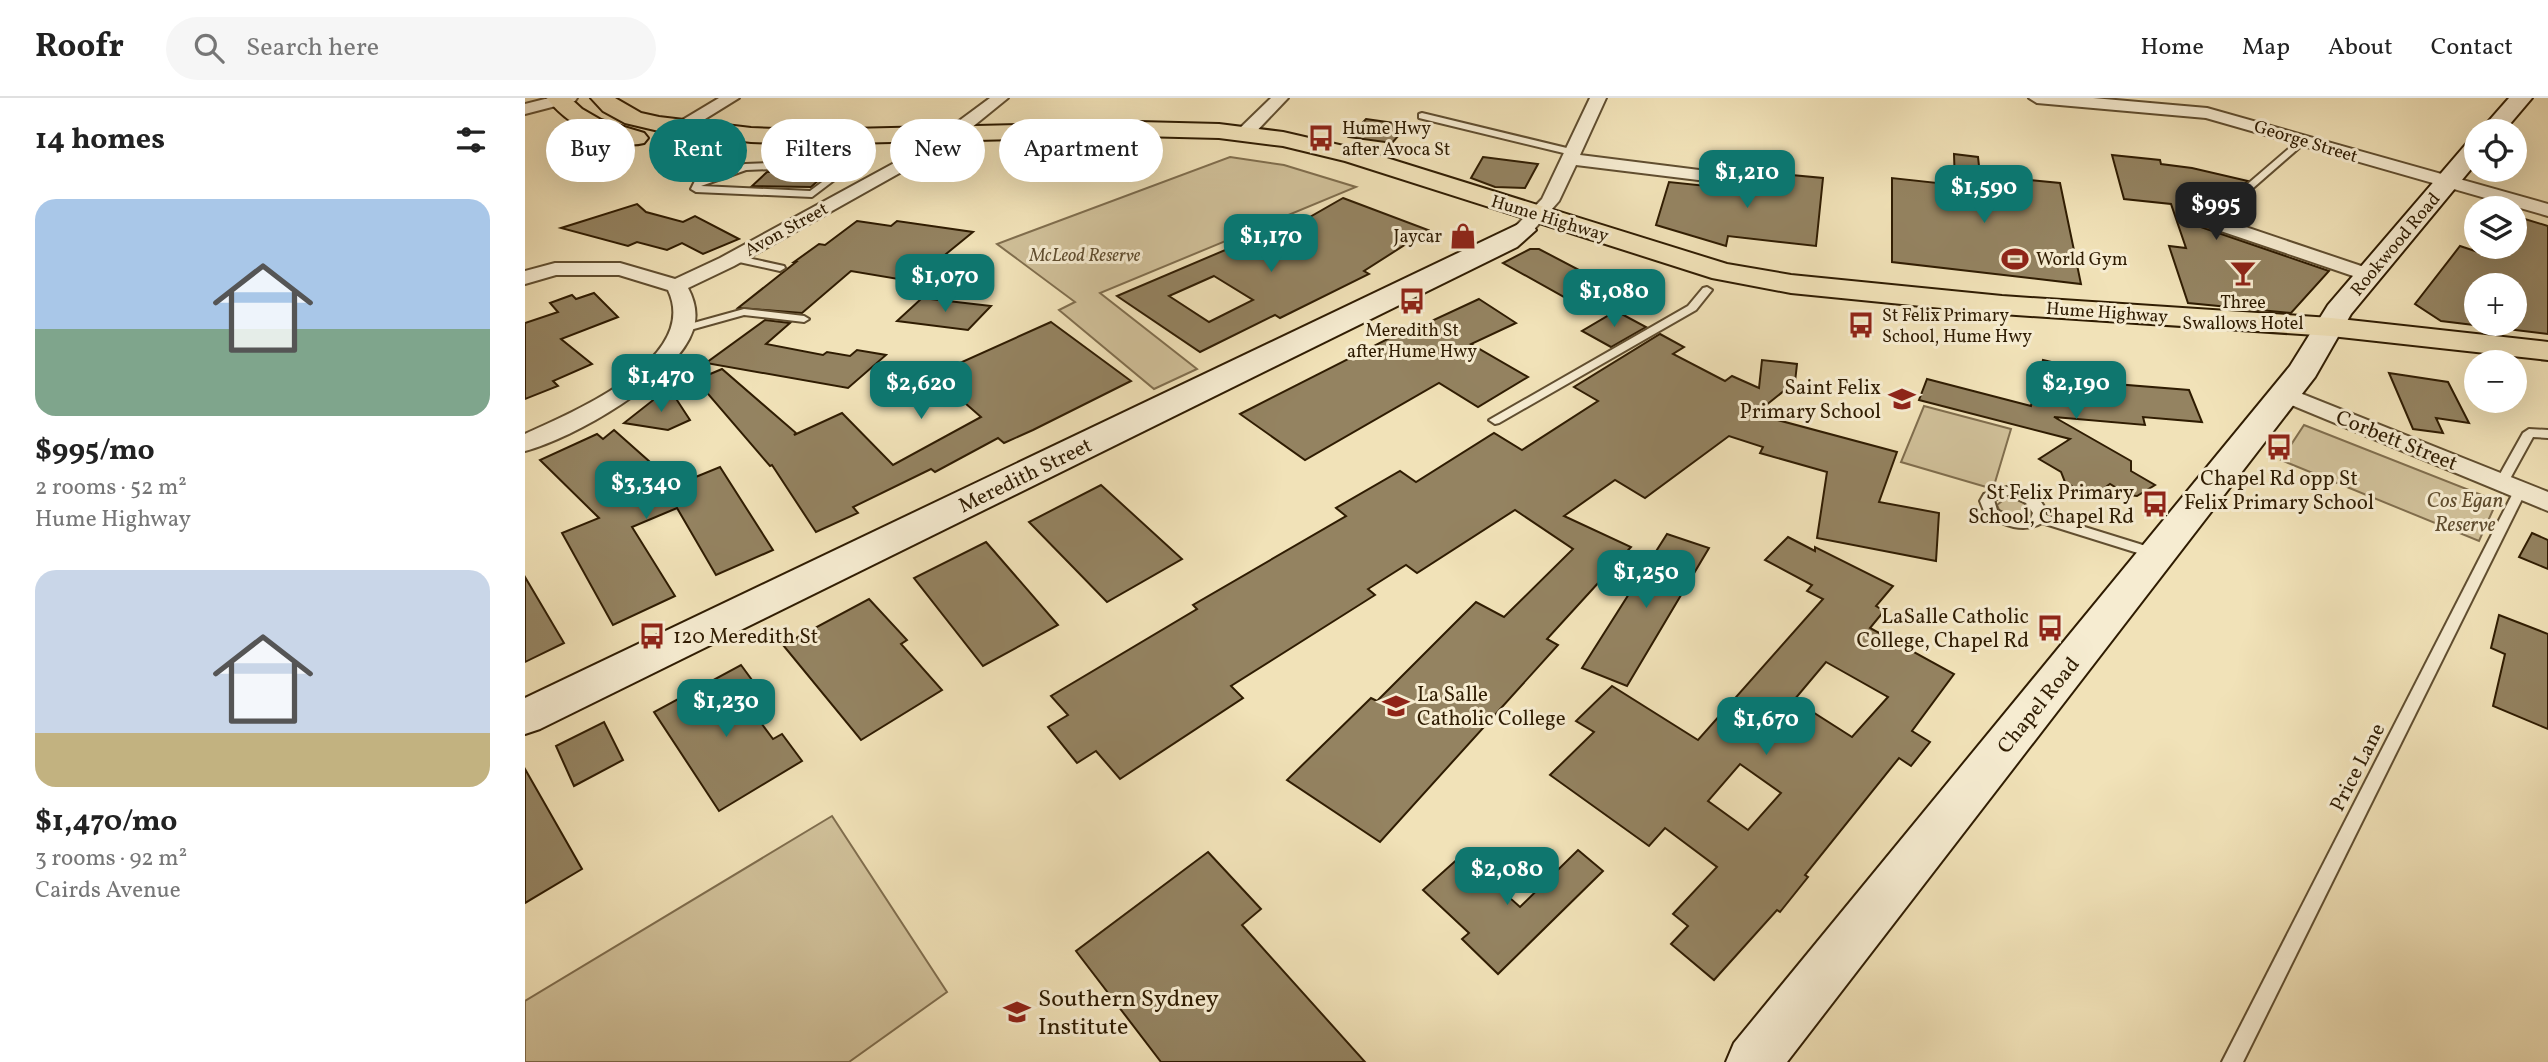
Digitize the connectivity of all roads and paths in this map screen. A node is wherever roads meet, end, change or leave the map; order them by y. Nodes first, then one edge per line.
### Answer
1 (602, 98) edge
2 (731, 98) edge
3 (1000, 98) edge
4 (1280, 98) edge
5 (1598, 98) edge
6 (2037, 98) edge
7 (2521, 98) edge
8 (562, 99) edge
9 (2191, 104) edge
10 (525, 109) edge
11 (1422, 116) dead end
12 (694, 119) edge
13 (972, 119) edge
14 (2503, 119) edge
15 (649, 122) edge
16 (747, 132) edge
17 (985, 132) edge
18 (890, 134) edge
19 (1244, 134) junction
20 (2303, 141) junction
21 (985, 147) edge
22 (890, 149) edge
23 (1570, 156) junction
24 (2464, 162) edge
25 (890, 171) edge
26 (1731, 179) dead end
27 (2447, 181) junction
28 (812, 194) joint
29 (2548, 210) edge
30 (2210, 221) joint
31 (1531, 222) junction
32 (734, 258) junction
33 (780, 268) dead end
34 (2368, 275) junction
35 (525, 278) edge
36 (1715, 281) junction
37 (677, 286) junction
38 (804, 319) dead end
39 (683, 329) junction
40 (2325, 336) junction
41 (2548, 351) edge
42 (2464, 359) edge
43 (2527, 367) edge
44 (2548, 370) edge
45 (2285, 394) junction
46 (1495, 420) dead end
47 (2548, 434) edge
48 (525, 443) edge
49 (2511, 487) junction
50 (2548, 502) edge
51 (2039, 518) dead end
52 (2158, 554) junction
53 (525, 717) edge
54 (1753, 1062) edge
55 (2232, 1062) edge

1 - 15 highway, Hume Highway
2 - 12 street
3 - 13 street
4 - 19 street
5 - 23 street
6 - 9 street, George Street
7 - 14 main road
8 - 10 street
8 - 22 highway, Hume Highway
9 - 20 street, George Street
11 - 23 lane
16 - 18 highway, Hume Highway
17 - 19 highway, Hume Highway
19 - 31 highway, Hume Highway
20 - 27 street, George Street
20 - 30 lane
21 - 31 highway, Hume Highway
23 - 26 street
23 - 31 street
24 - 27 main road, Rookwood Road
25 - 32 street, Avon Street
27 - 29 street, George Street
27 - 34 main road, Rookwood Road
28 - 28 lane
30 - 34 street
31 - 36 highway, Hume Highway
31 - 53 main road, Meredith Street
32 - 33 lane
32 - 37 street, Avon Street
34 - 40 main road, Rookwood Road
35 - 37 street
36 - 40 highway, Hume Highway
36 - 46 lane
37 - 39 street
38 - 39 lane
39 - 48 street
40 - 41 highway, Hume Highway
40 - 42 highway, Hume Highway
40 - 45 main road, Chapel Road
43 - 44 highway
45 - 49 street, Corbett Street
45 - 52 main road, Chapel Road
47 - 49 lane, Price Lane
49 - 50 street, Corbett Street
49 - 55 lane, Price Lane
51 - 52 lane
52 - 54 main road, Chapel Road

